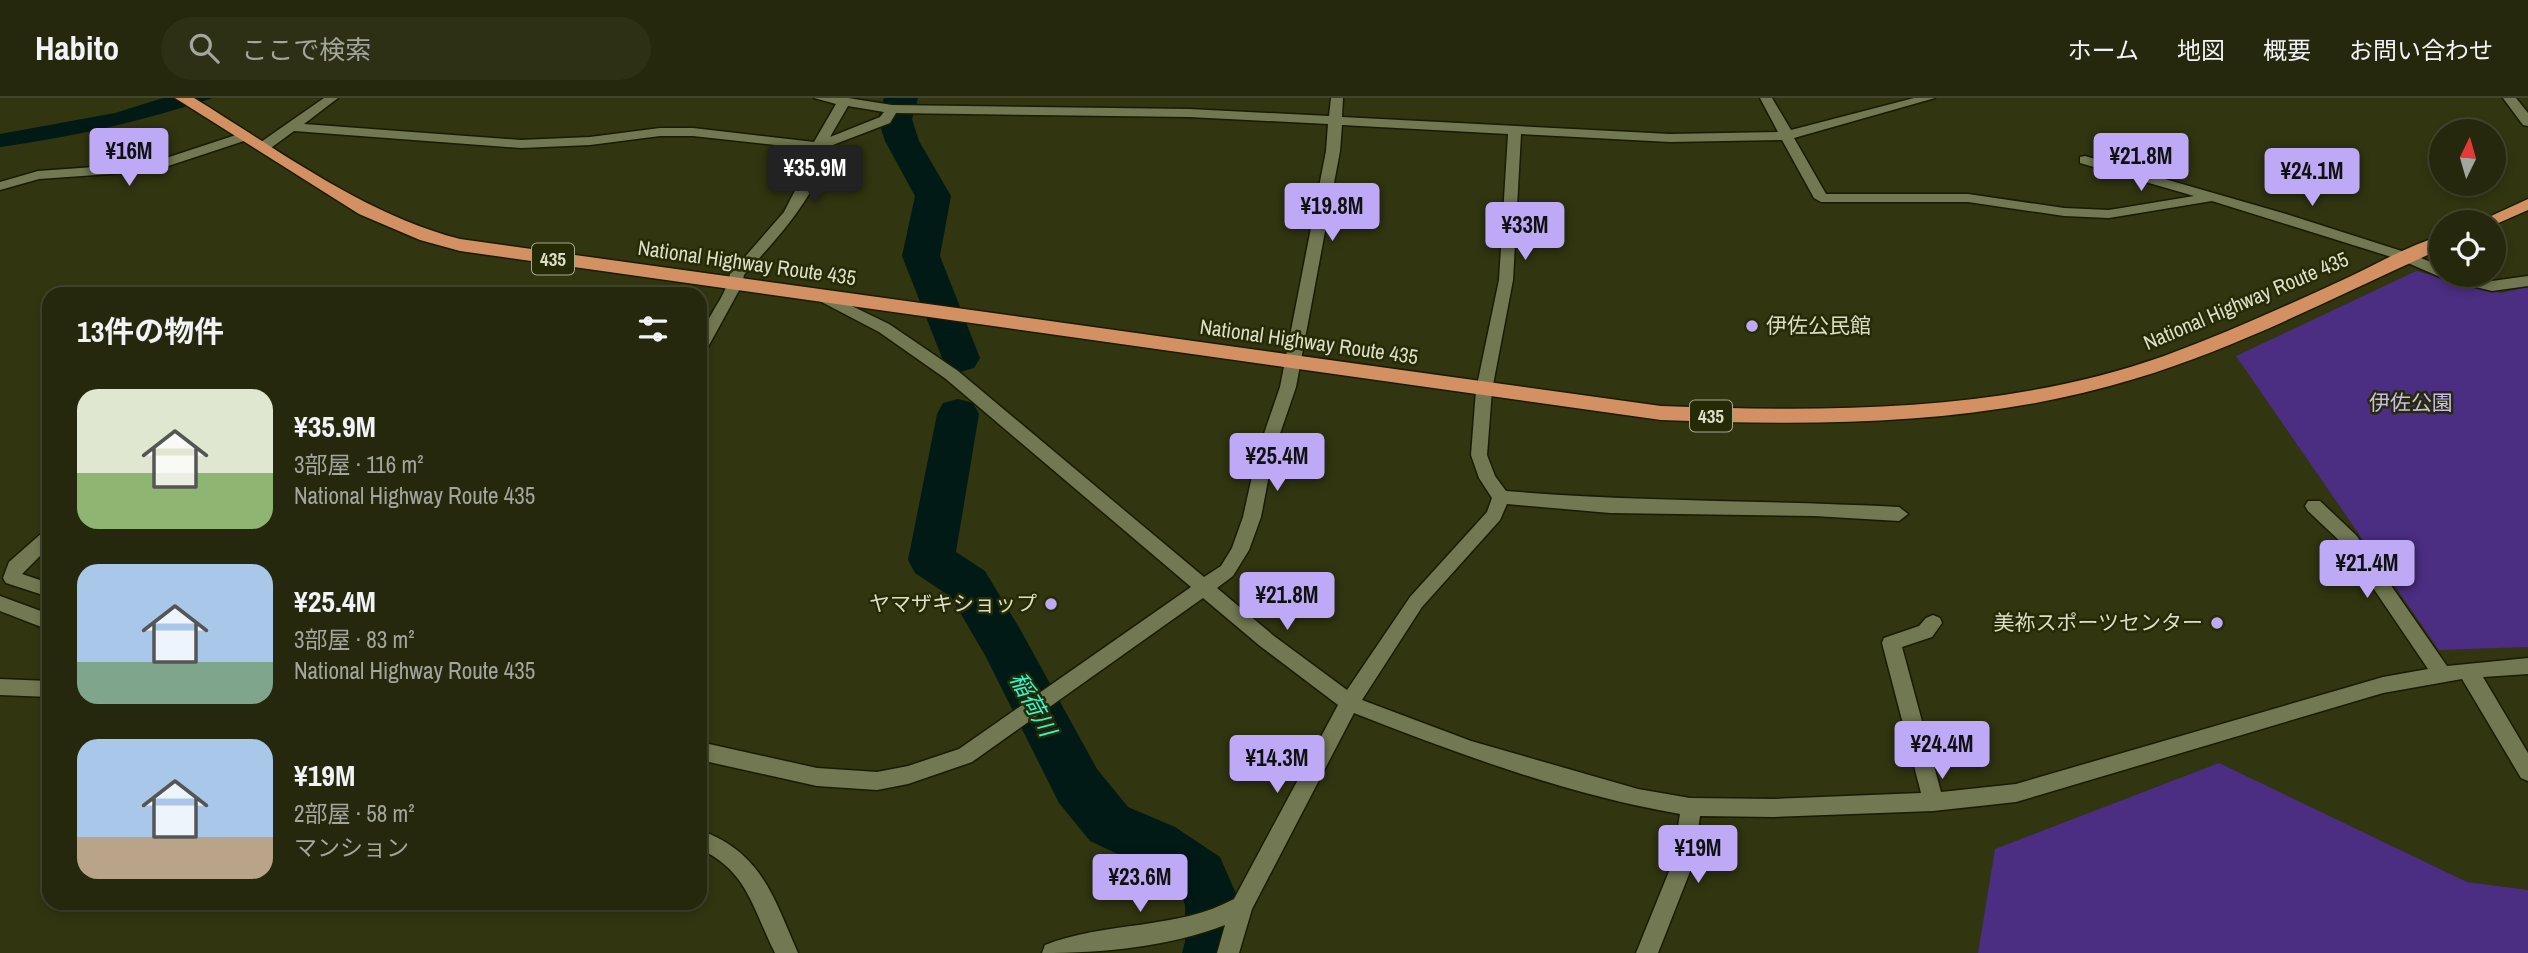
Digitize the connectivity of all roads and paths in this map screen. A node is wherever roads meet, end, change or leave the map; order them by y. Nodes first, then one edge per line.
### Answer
1 (183, 98) edge
2 (332, 98) edge
3 (820, 98) edge
4 (1192, 98) edge
5 (1337, 98) edge
6 (1766, 98) edge
7 (1929, 98) edge
8 (2509, 98) edge
9 (844, 101) junction
10 (892, 108) junction
11 (1189, 113) junction
12 (1338, 119) junction
13 (2528, 122) edge
14 (292, 127) junction
15 (1515, 128) junction
16 (245, 136) junction
17 (1785, 136) junction
18 (263, 146) junction
19 (818, 146) junction
20 (2085, 160) dead end
21 (0, 186) edge
22 (2209, 198) junction
23 (2528, 204) edge
24 (2506, 214) edge
25 (2429, 247) edge
26 (2406, 257) junction
27 (2429, 267) edge
28 (2528, 281) edge
29 (2506, 284) edge
30 (735, 285) junction
31 (821, 297) junction
32 (707, 335) edge
33 (1293, 363) junction
34 (1484, 390) junction
35 (1501, 497) junction
36 (2314, 506) dead end
37 (1899, 514) dead end
38 (42, 543) edge
39 (1204, 587) junction
40 (42, 588) edge
41 (0, 603) edge
42 (42, 619) edge
43 (1933, 623) dead end
44 (2528, 666) edge
45 (2467, 670) junction
46 (2442, 674) junction
47 (0, 687) edge
48 (42, 689) edge
49 (1349, 703) junction
50 (707, 753) edge
51 (2528, 772) edge
52 (1933, 802) junction
53 (1690, 807) junction
54 (707, 841) edge
55 (1242, 906) junction
56 (787, 953) edge
57 (1054, 953) edge
58 (1228, 953) edge
59 (1647, 953) edge

1 - 16 highway, National Highway Route 435 / 435
2 - 14 street
3 - 9 street
4 - 11 street
5 - 12 street
6 - 17 street
7 - 17 street
8 - 13 street
9 - 10 street
9 - 19 street
10 - 11 street
10 - 19 street
11 - 12 street
12 - 15 street
12 - 33 street
14 - 18 street
14 - 19 street
15 - 17 street
15 - 34 street
16 - 18 highway, National Highway Route 435 / 435
16 - 21 street
17 - 22 street
18 - 30 highway, National Highway Route 435 / 435
19 - 30 street
20 - 22 street
22 - 26 street
23 - 24 highway
25 - 26 highway, National Highway Route 435 / 435
26 - 27 street
26 - 34 highway, National Highway Route 435 / 435
28 - 29 street
30 - 31 highway, National Highway Route 435 / 435
30 - 32 street
31 - 33 highway, National Highway Route 435 / 435
31 - 39 street
33 - 34 highway, National Highway Route 435 / 435
33 - 39 street
34 - 35 street
35 - 37 street
35 - 49 street
36 - 46 street
38 - 40 street
39 - 49 street
39 - 50 street
41 - 42 street
43 - 52 street
44 - 45 street
45 - 46 street
45 - 51 street
46 - 52 street
47 - 48 street
49 - 53 street
49 - 55 street
52 - 53 street
53 - 59 street
54 - 56 street
55 - 57 street
55 - 58 street

